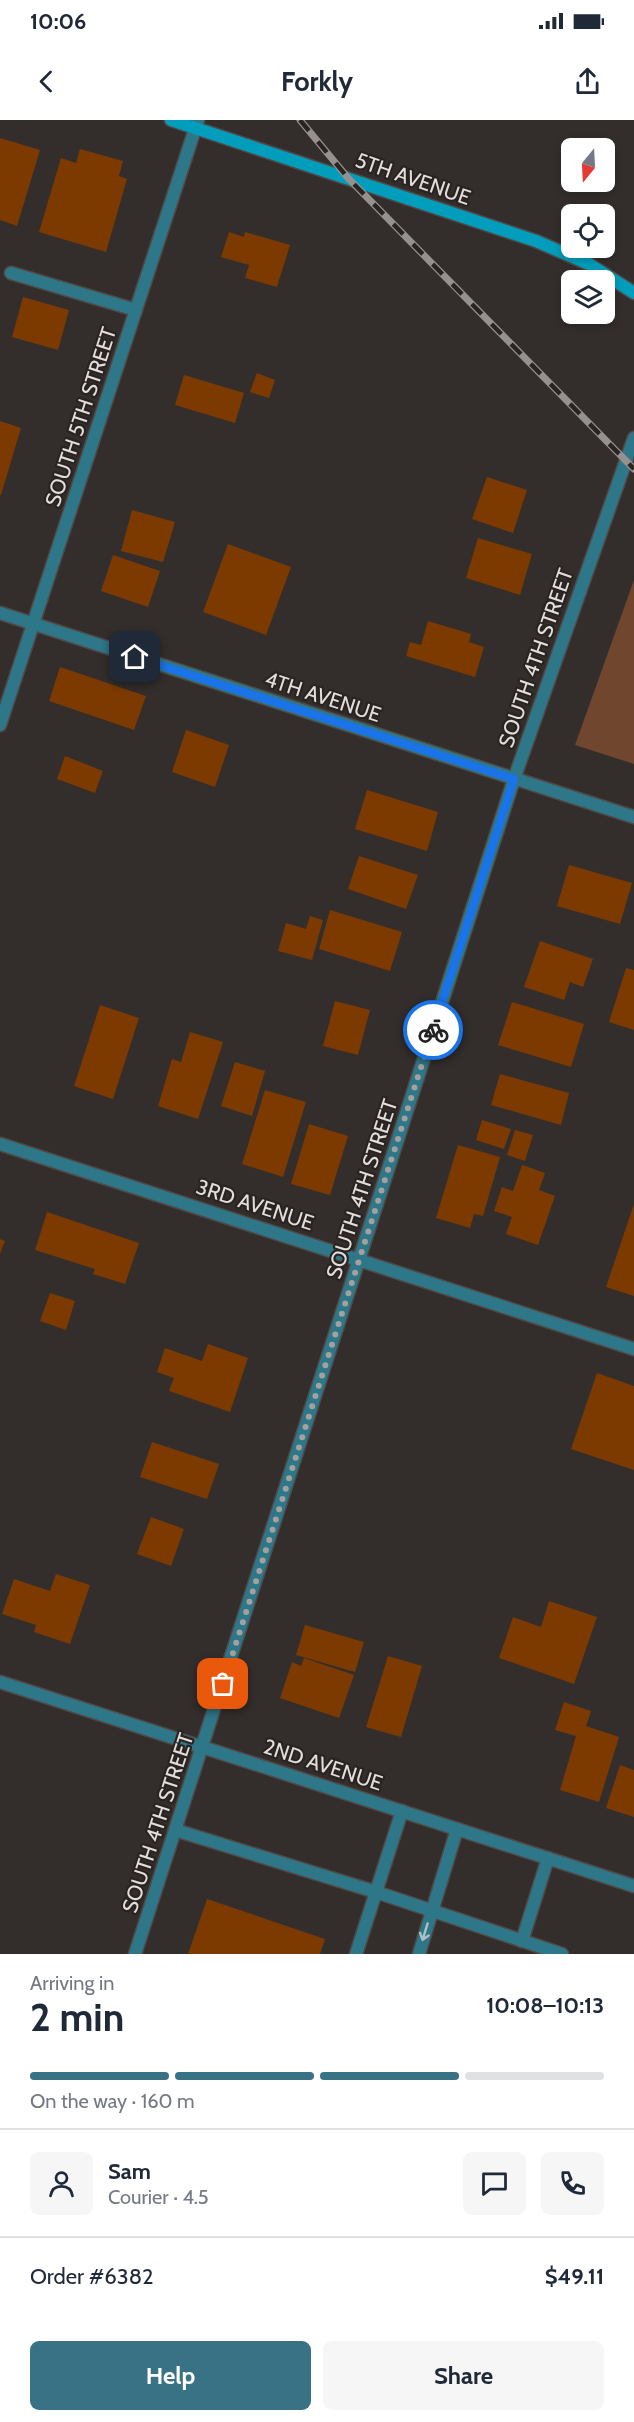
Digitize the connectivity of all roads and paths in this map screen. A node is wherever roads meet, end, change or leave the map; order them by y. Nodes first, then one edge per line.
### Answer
1 (171, 120) edge
2 (197, 124) edge
3 (12, 273) dead end
4 (634, 293) edge
5 (136, 310) junction
6 (634, 438) edge
7 (0, 612) edge
8 (34, 624) junction
9 (0, 725) edge
10 (514, 779) junction
11 (634, 817) edge
12 (0, 1144) edge
13 (360, 1259) junction
14 (634, 1349) edge
15 (0, 1682) edge
16 (203, 1747) junction
17 (402, 1811) junction
18 (457, 1829) junction
19 (175, 1830) junction
20 (548, 1858) junction
21 (634, 1886) edge
22 (376, 1892) junction
23 (432, 1910) junction
24 (522, 1941) junction
25 (135, 1954) edge
26 (356, 1954) edge
27 (419, 1954) edge
28 (562, 1954) edge

1 - 2 main road, 5TH AVENUE
2 - 4 main road, 5TH AVENUE
2 - 5 street, SOUTH 5TH STREET
3 - 5 street
5 - 8 street, SOUTH 5TH STREET
6 - 10 street, SOUTH 4TH STREET
7 - 8 street, 4TH AVENUE
8 - 9 street, SOUTH 5TH STREET
8 - 10 street, 4TH AVENUE
10 - 11 street, 4TH AVENUE
10 - 13 street, SOUTH 4TH STREET
12 - 13 street, 3RD AVENUE
13 - 14 street, 3RD AVENUE
13 - 16 street, SOUTH 4TH STREET
15 - 16 street, 2ND AVENUE
16 - 17 street, 2ND AVENUE
16 - 19 street, SOUTH 4TH STREET
17 - 18 street, 2ND AVENUE
17 - 22 street
18 - 20 street, 2ND AVENUE
18 - 23 street
19 - 22 street
19 - 25 street, SOUTH 4TH STREET
20 - 21 street, 2ND AVENUE
20 - 24 street
22 - 23 street
22 - 26 street
23 - 24 street
23 -> 27 street
24 - 28 street

